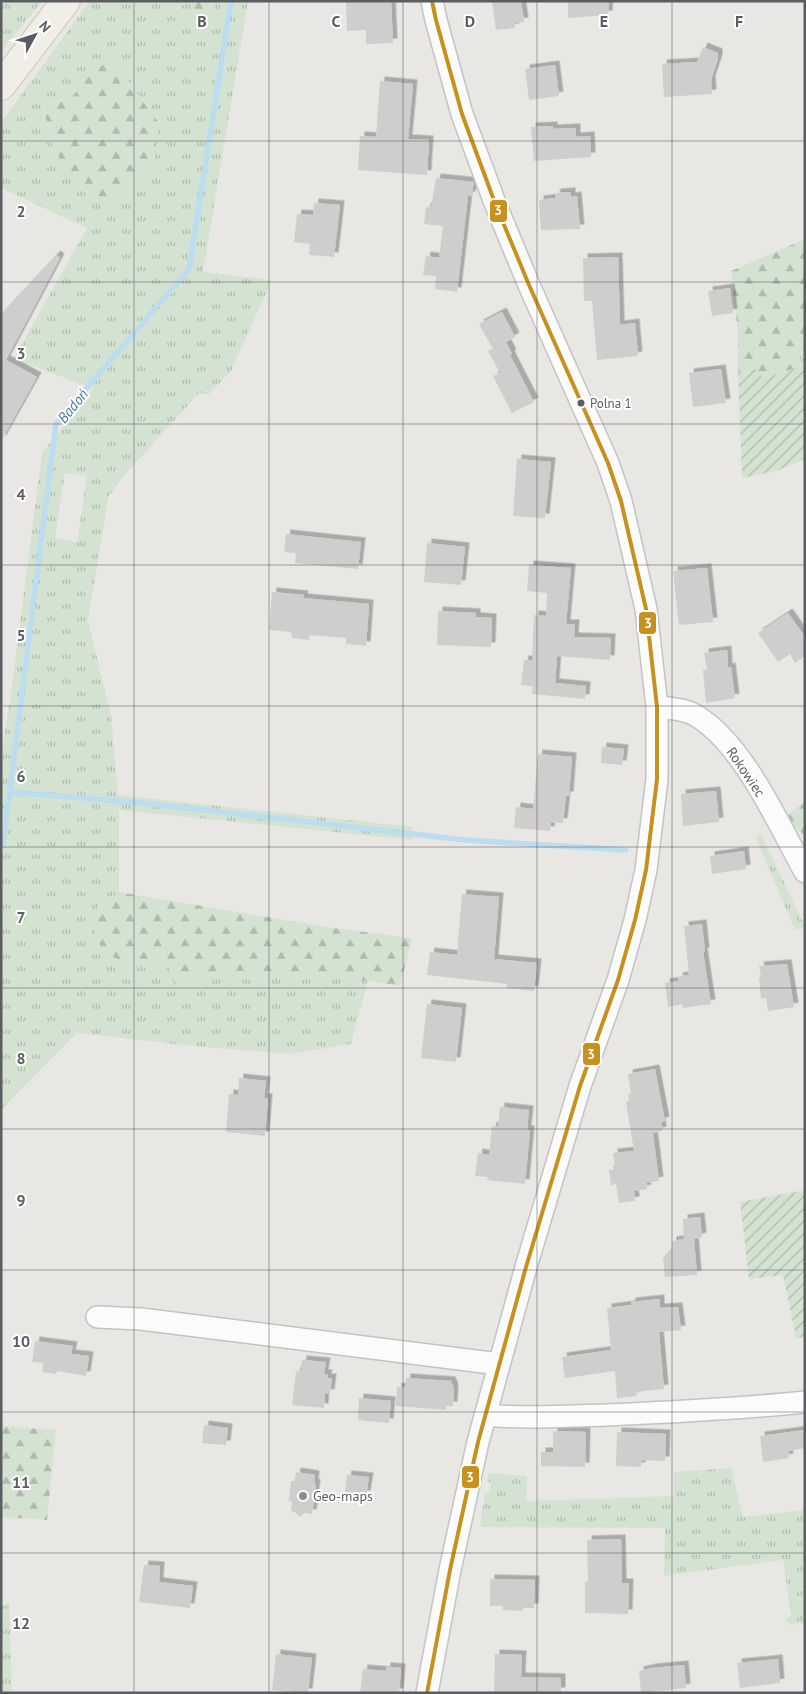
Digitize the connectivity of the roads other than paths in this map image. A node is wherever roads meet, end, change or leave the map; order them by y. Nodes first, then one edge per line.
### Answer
1 (66, 1) edge
2 (432, 1) edge
3 (1, 86) edge
4 (657, 707) junction
5 (805, 872) edge
6 (97, 1317) dead end
7 (499, 1364) junction
8 (805, 1402) edge
9 (485, 1415) junction
10 (426, 1693) edge

1 - 3 main road
2 - 4 street
4 - 5 street, Rokowiec
4 - 7 street
6 - 7 street
7 - 9 street
8 - 9 street
9 - 10 street

